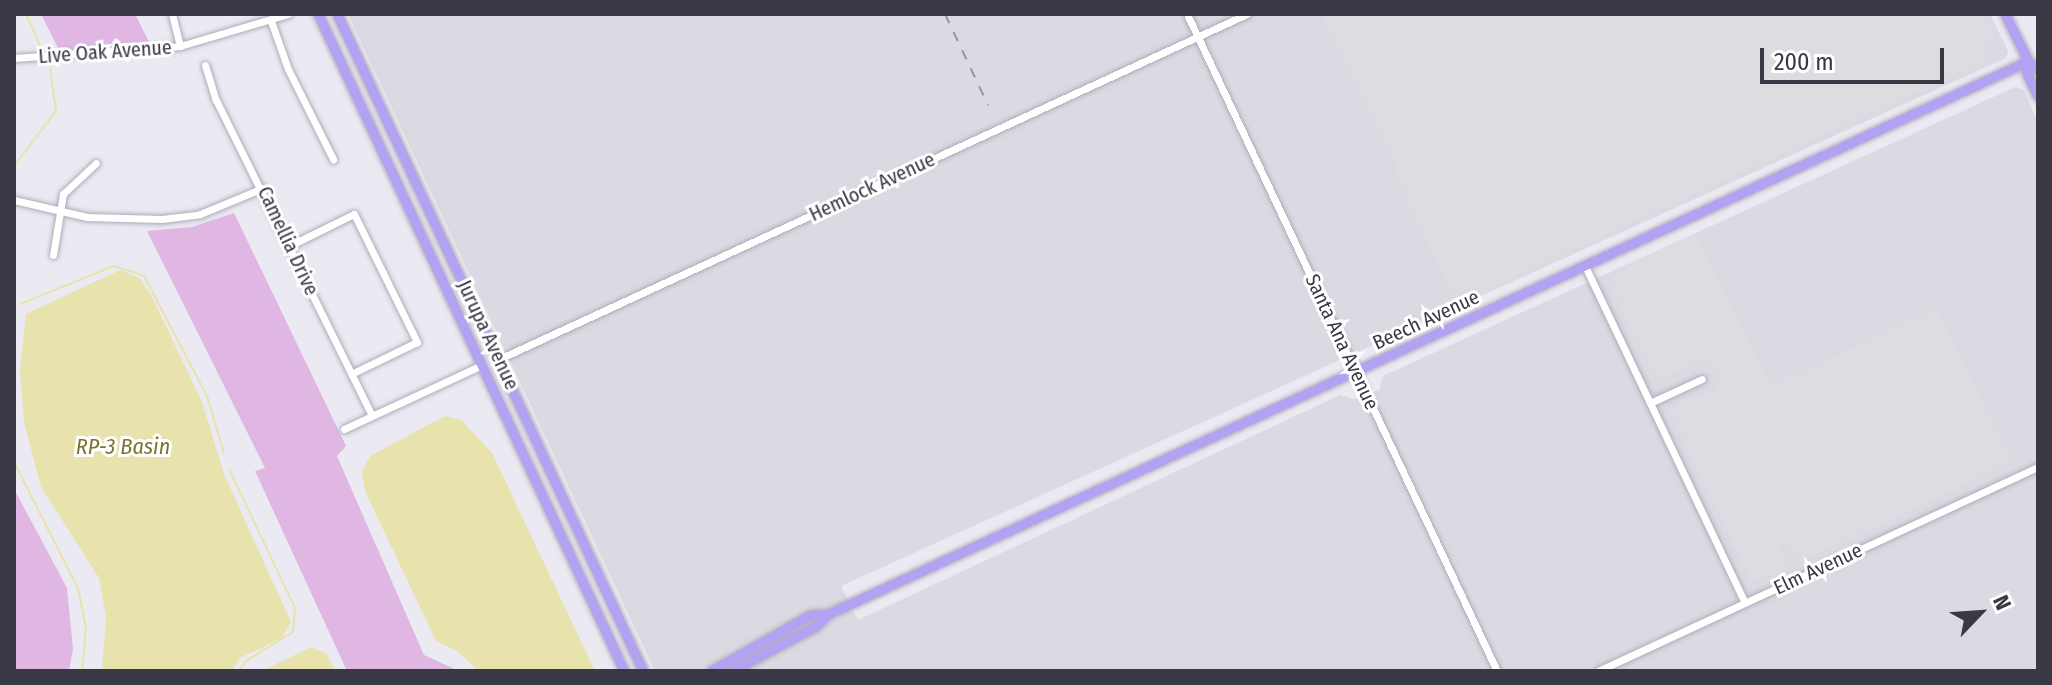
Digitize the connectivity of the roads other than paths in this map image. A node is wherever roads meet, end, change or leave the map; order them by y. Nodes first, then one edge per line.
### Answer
1 (172, 14) edge
2 (288, 14) edge
3 (318, 14) edge
4 (337, 14) edge
5 (1187, 14) edge
6 (1247, 14) edge
7 (2005, 14) edge
8 (271, 21) junction
9 (1198, 37) junction
10 (180, 46) junction
11 (2038, 56) edge
12 (14, 58) edge
13 (2028, 61) junction
14 (205, 65) dead end
15 (2038, 69) edge
16 (2038, 97) edge
17 (333, 159) dead end
18 (96, 163) dead end
19 (263, 188) junction
20 (14, 200) edge
21 (58, 212) junction
22 (289, 246) junction
23 (53, 255) dead end
24 (1585, 266) junction
25 (497, 360) junction
26 (482, 365) junction
27 (1356, 372) junction
28 (351, 374) junction
29 (1702, 379) dead end
30 (1650, 403) junction
31 (372, 416) junction
32 (344, 429) dead end
33 (2038, 467) edge
34 (1745, 603) junction
35 (828, 614) junction
36 (624, 671) edge
37 (643, 671) edge
38 (711, 671) edge
39 (732, 671) edge
40 (1497, 671) edge
41 (1598, 671) edge

1 - 10 street
2 - 8 street, Live Oak Avenue
3 - 26 main road, Jurupa Avenue
4 - 25 main road, Jurupa Avenue
5 - 9 street, Santa Ana Avenue
6 - 9 street, Hemlock Avenue
7 - 13 main road
8 - 10 street, Live Oak Avenue
8 - 17 street
9 - 25 street, Hemlock Avenue
9 - 27 street, Santa Ana Avenue
10 - 12 street, Live Oak Avenue
11 - 13 street, Beech Avenue
13 - 15 main road
13 - 16 main road
13 - 24 main road, Beech Avenue
14 - 19 street, Camellia Drive
18 - 21 street
19 - 21 street
19 - 22 street, Camellia Drive
20 - 21 street
21 - 23 street
22 - 28 street, Camellia Drive
22 - 28 street
24 - 27 main road, Beech Avenue
24 - 30 street
25 - 37 main road, Jurupa Avenue
26 - 31 street
26 - 36 main road, Jurupa Avenue
27 - 35 main road, Beech Avenue
27 - 40 street, Santa Ana Avenue
28 - 31 street, Camellia Drive
29 - 30 street
30 - 34 street
31 - 32 street
33 - 34 street, Elm Avenue
34 - 41 street, Elm Avenue
35 - 38 main road, Beech Avenue
35 - 39 main road, Beech Avenue

